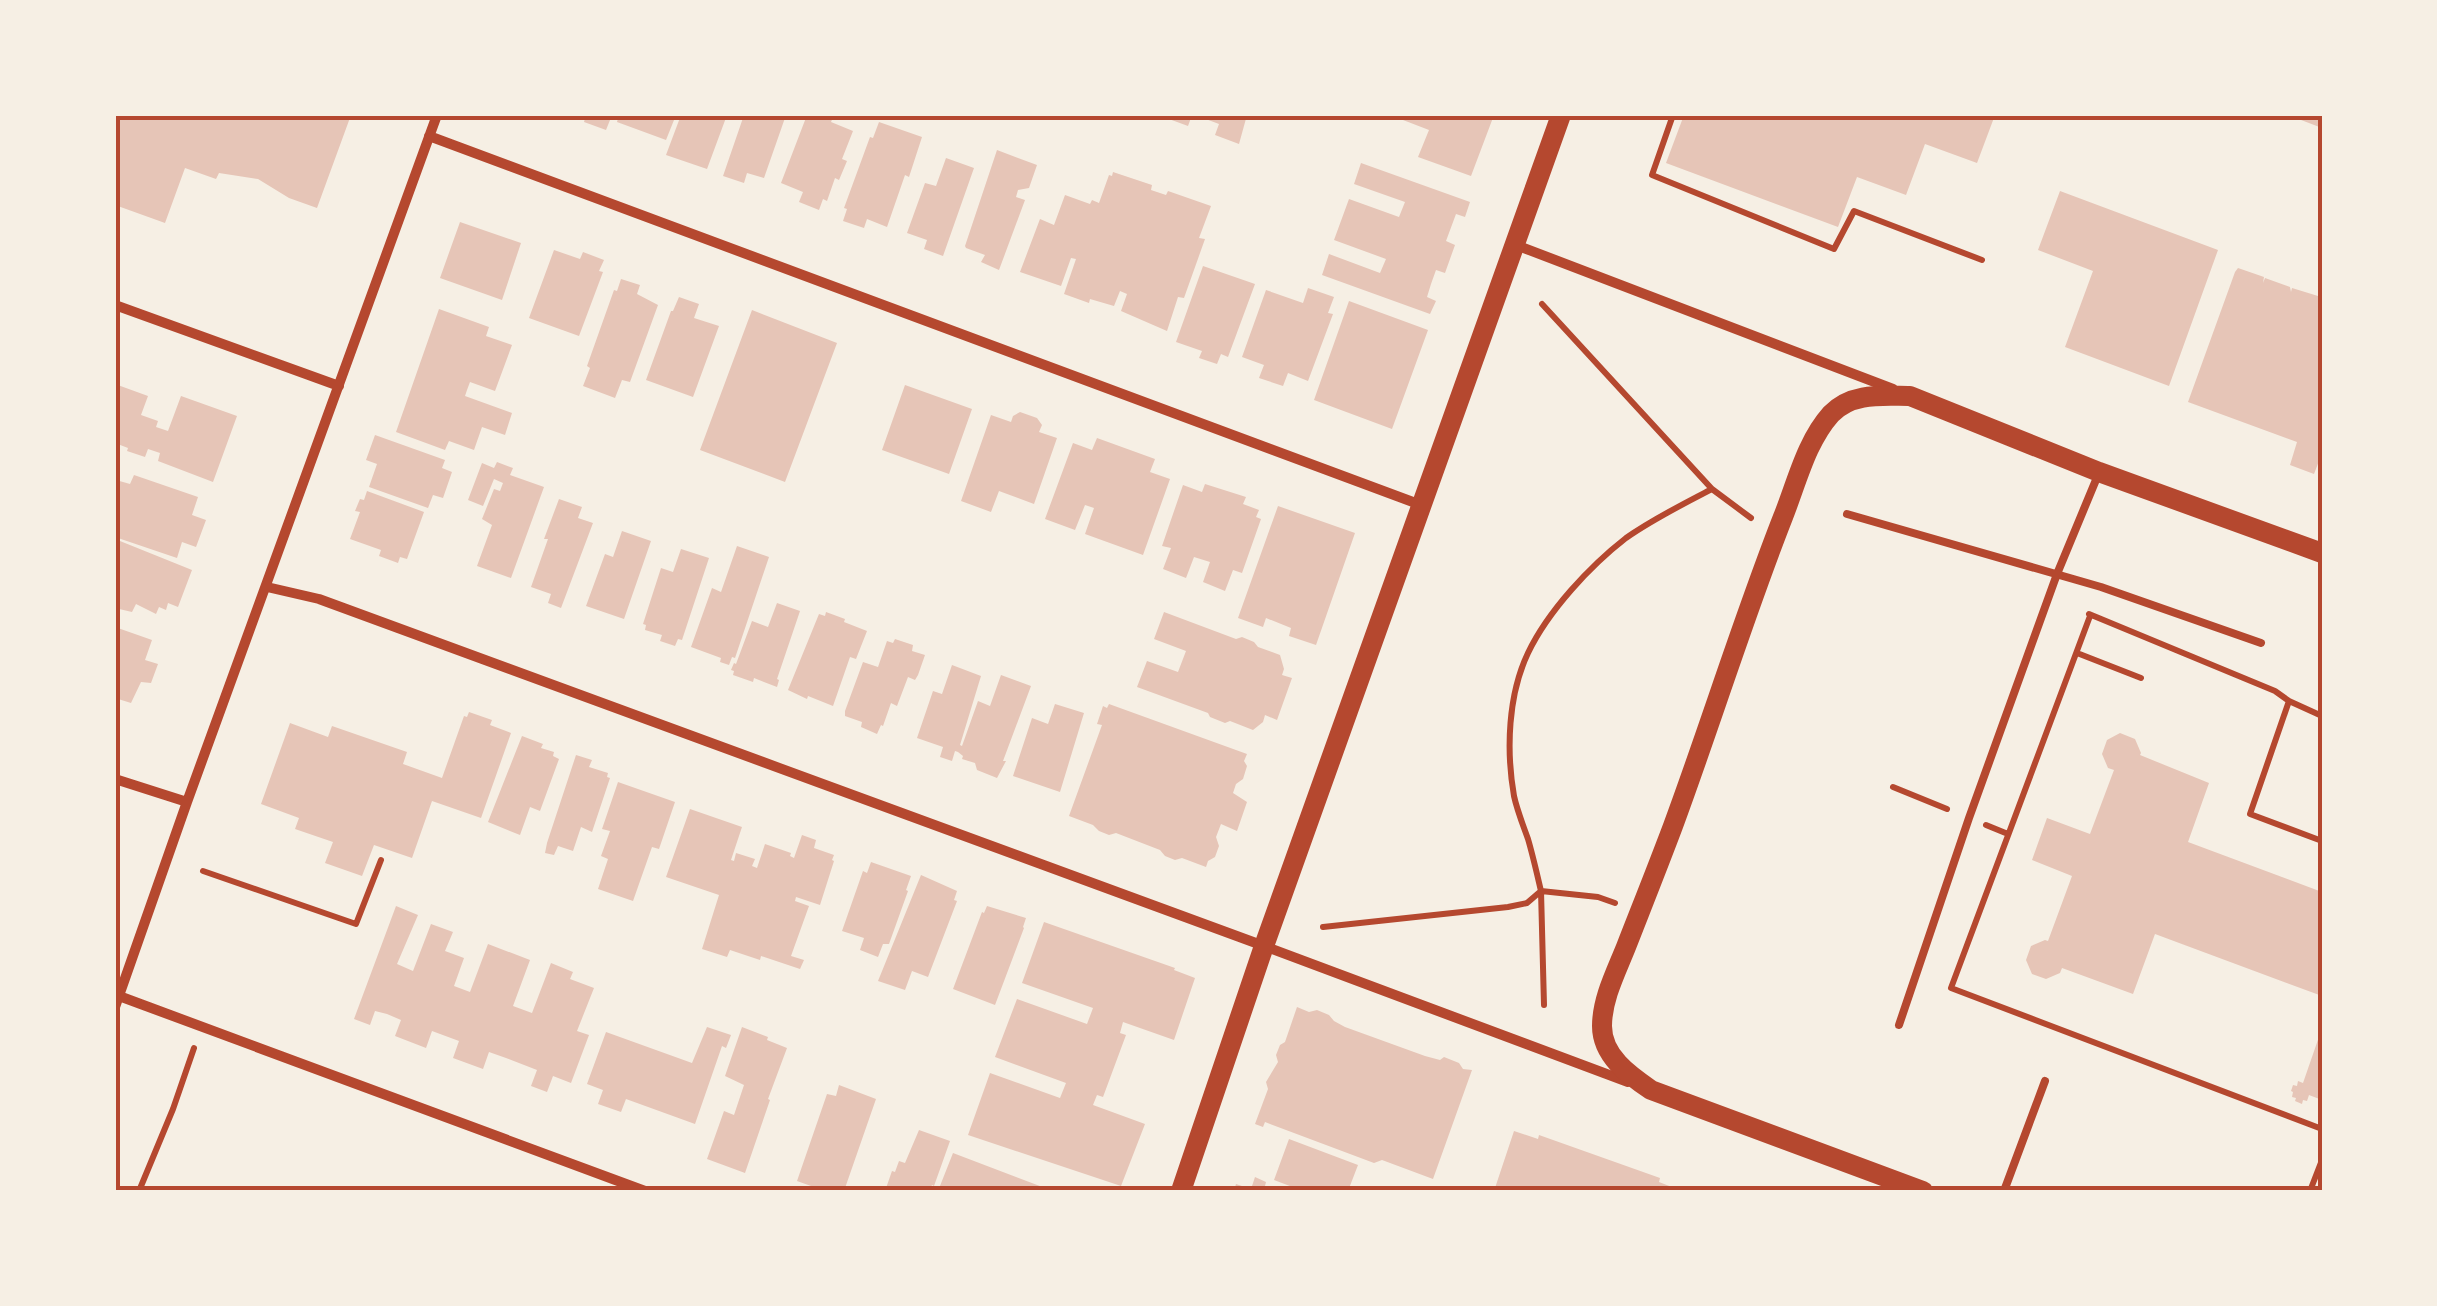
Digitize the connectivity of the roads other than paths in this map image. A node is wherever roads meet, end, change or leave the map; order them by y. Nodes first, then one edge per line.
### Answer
1 (436, 115) edge
2 (1561, 115) edge
3 (429, 136) junction
4 (1516, 245) junction
5 (115, 305) edge
6 (339, 386) junction
7 (1910, 396) junction
8 (2099, 472) junction
9 (1421, 505) junction
10 (1847, 514) dead end
11 (2322, 552) edge
12 (2057, 574) junction
13 (266, 588) junction
14 (2261, 643) dead end
15 (115, 778) edge
16 (187, 802) junction
17 (1264, 946) junction
18 (117, 1002) edge
19 (1899, 1025) dead end
20 (2045, 1081) dead end
21 (1651, 1090) junction
22 (645, 1191) edge
23 (1181, 1191) edge
24 (1923, 1191) edge
25 (2004, 1191) edge

1 - 3 street
2 - 4 main road
3 - 6 street
3 - 9 street
4 - 7 street
4 - 9 main road
5 - 6 street
6 - 13 street
7 - 8 main road
7 - 21 main road
8 - 11 main road
8 - 12 lane
9 - 17 main road
10 - 12 lane
12 - 14 lane
12 - 19 lane
13 - 16 street
13 - 17 street
15 - 16 street
16 - 18 street
17 - 21 street
17 - 23 main road
18 - 22 street
20 - 25 lane
21 - 24 main road

